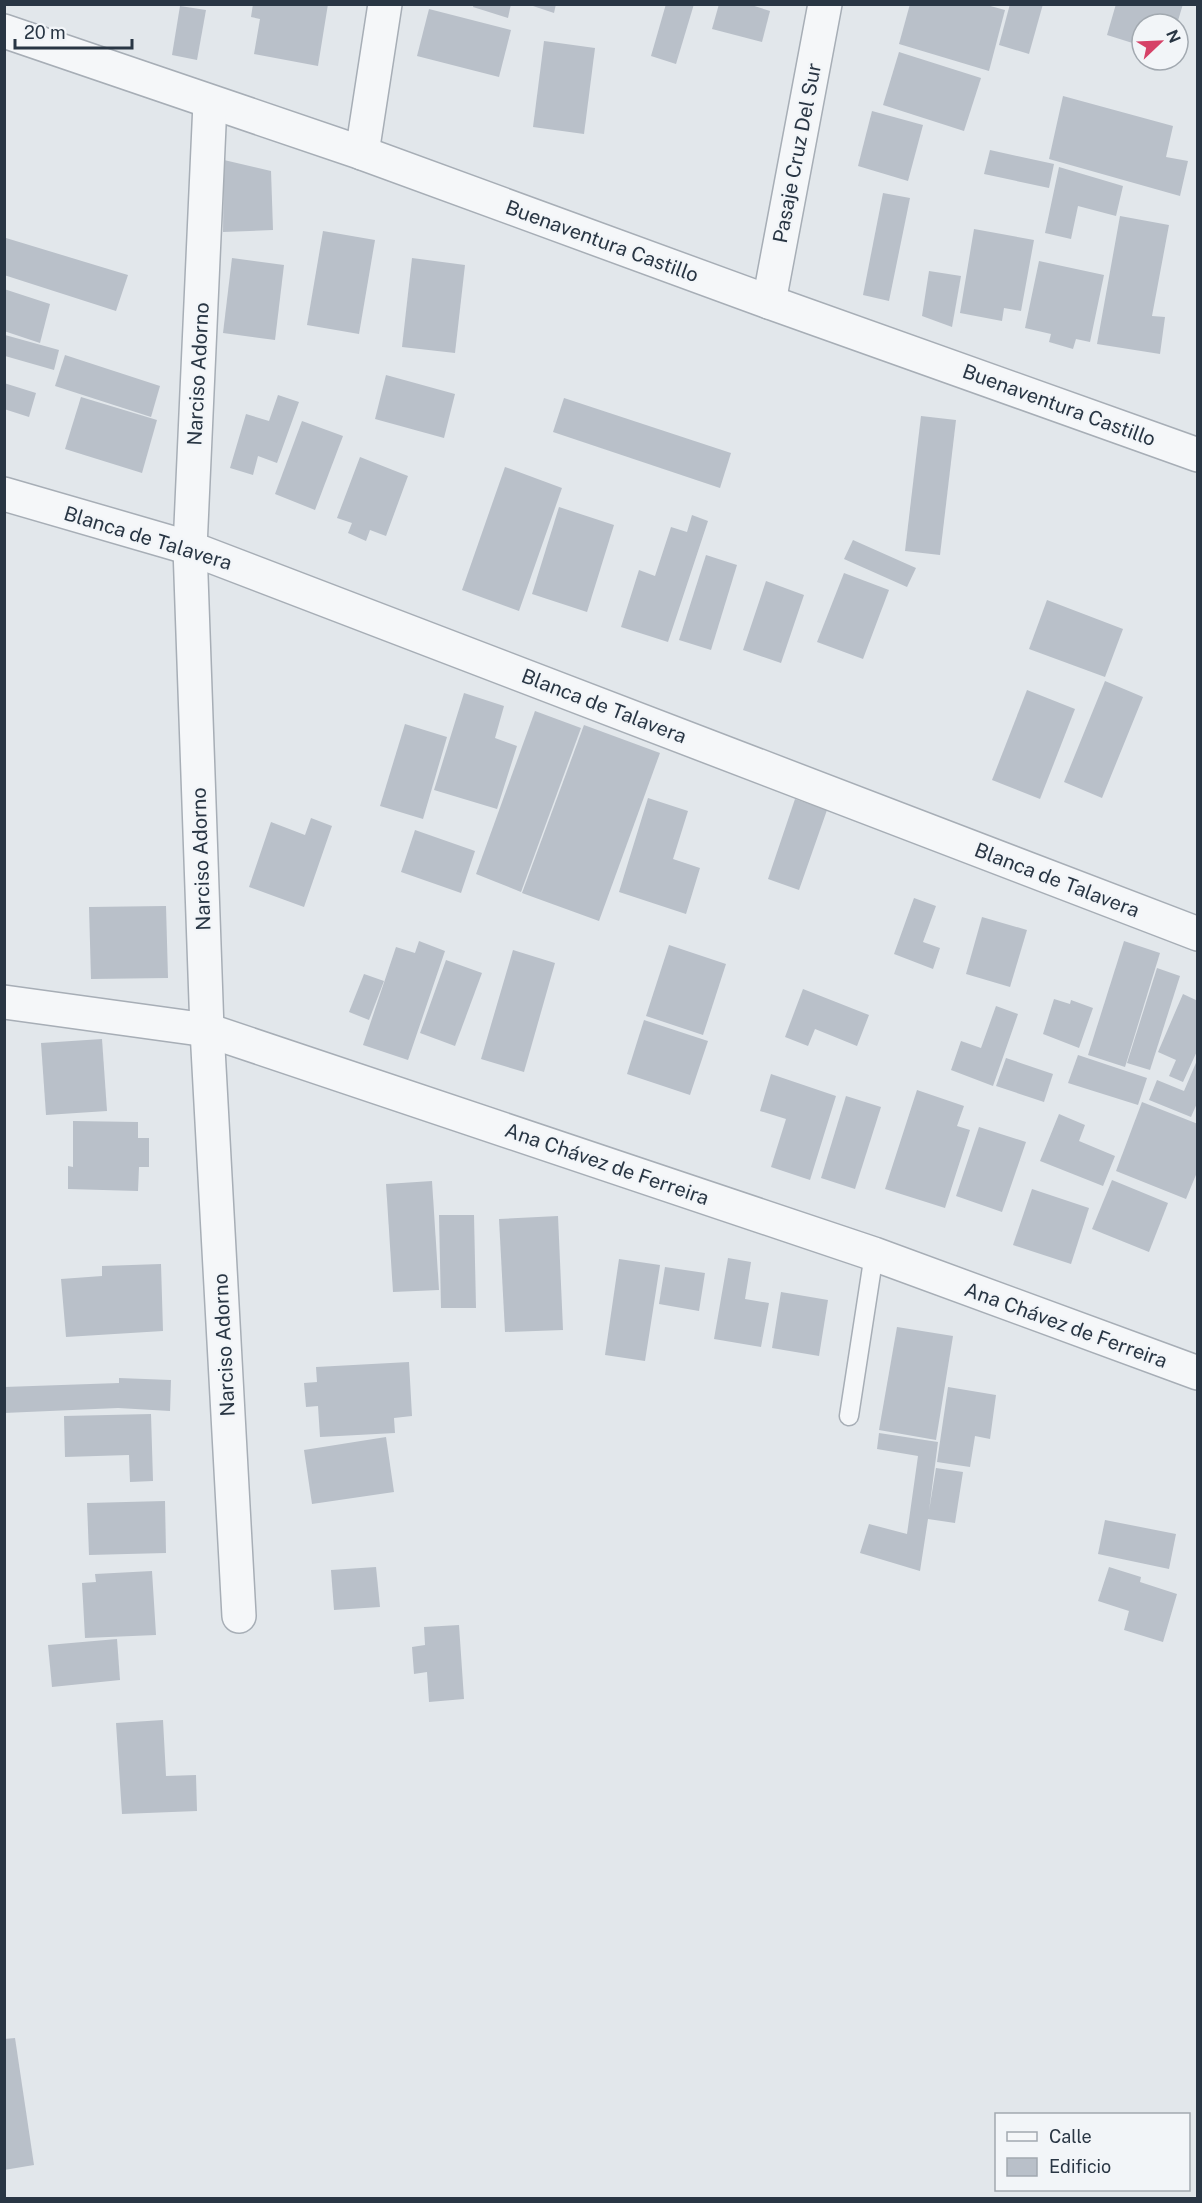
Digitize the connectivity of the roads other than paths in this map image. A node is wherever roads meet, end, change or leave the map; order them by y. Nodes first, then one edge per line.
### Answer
1 (385, 4) edge
2 (825, 4) edge
3 (4, 31) edge
4 (210, 103) junction
5 (362, 153) junction
6 (769, 302) junction
7 (1197, 455) edge
8 (4, 494) edge
9 (190, 548) junction
10 (1197, 934) edge
11 (4, 1002) edge
12 (207, 1030) junction
13 (874, 1254) junction
14 (1197, 1373) edge
15 (849, 1416) dead end
16 (239, 1616) dead end

1 - 5 street
2 - 6 street, Pasaje Cruz Del Sur
3 - 4 street, Buenaventura Castillo
4 - 5 street, Buenaventura Castillo
4 - 9 street, Narciso Adorno
5 - 6 street, Buenaventura Castillo
6 - 7 street, Buenaventura Castillo
8 - 9 street, Blanca de Talavera
9 - 10 street, Blanca de Talavera
9 - 12 street, Narciso Adorno
11 - 12 street, Ana Chávez de Ferreira
12 - 13 street, Ana Chávez de Ferreira
12 - 16 street, Narciso Adorno
13 - 14 street, Ana Chávez de Ferreira
13 - 15 lane

